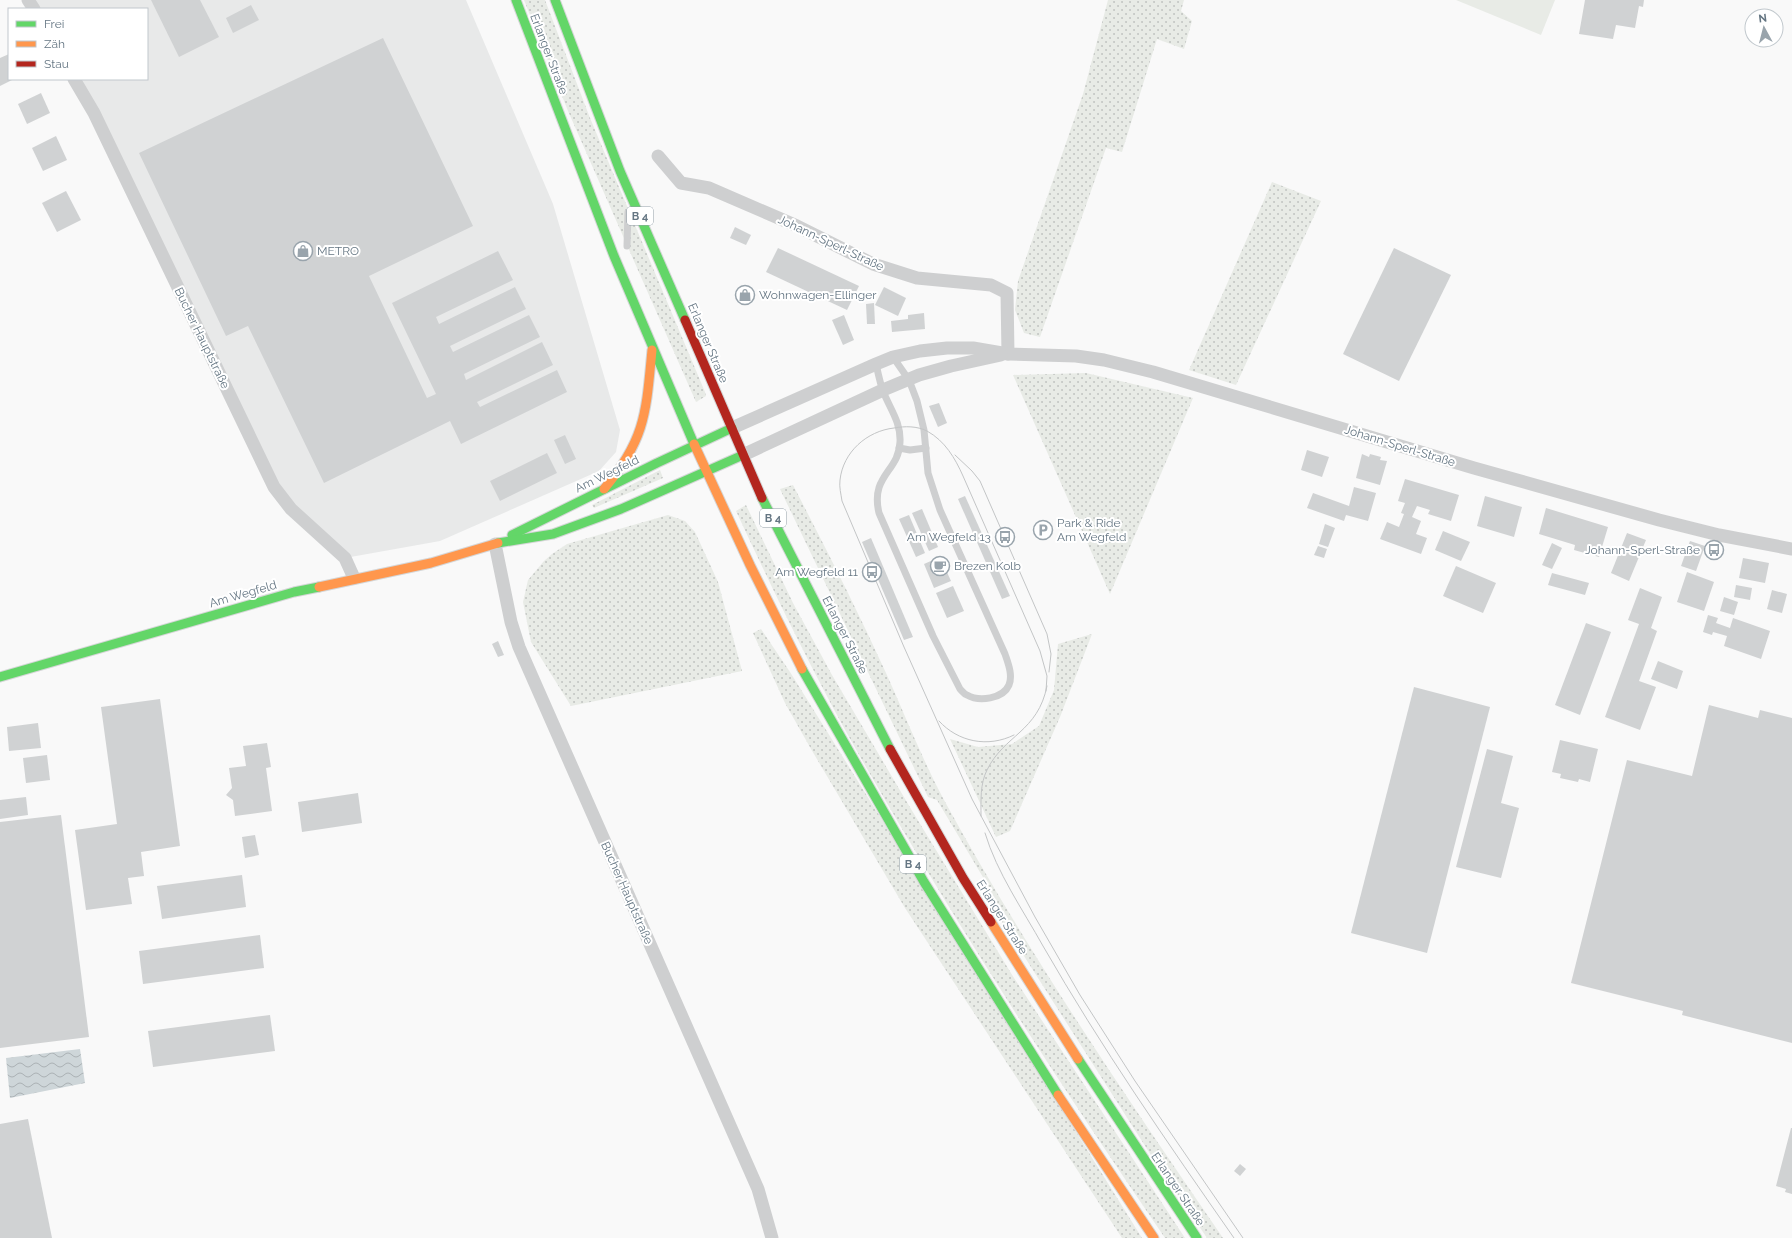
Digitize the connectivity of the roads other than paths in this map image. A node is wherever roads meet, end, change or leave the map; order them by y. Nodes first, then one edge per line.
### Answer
1 (516, 0) edge
2 (555, 0) edge
3 (75, 80) edge
4 (658, 156) dead end
5 (628, 212) dead end
6 (627, 246) dead end
7 (652, 348) junction
8 (1008, 354) junction
9 (894, 357) junction
10 (876, 364) junction
11 (909, 380) junction
12 (883, 390) junction
13 (732, 428) junction
14 (695, 446) junction
15 (899, 448) junction
16 (926, 448) junction
17 (743, 455) junction
18 (706, 472) junction
19 (604, 490) junction
20 (495, 544) junction
21 (1792, 549) edge
22 (354, 578) junction
23 (0, 677) edge
24 (772, 1238) edge
25 (1154, 1238) edge
26 (1197, 1238) edge

1 - 7 main road, Erlanger Straße / B 4
2 - 13 main road, Erlanger Straße / B 4
3 - 22 street, Bucher Hauptstraße
4 - 8 street, Johann-Sperl-Straße
5 - 6 lane
7 - 14 main road, Erlanger Straße / B 4
7 - 19 main road, B 4
8 - 9 street, Johann-Sperl-Straße
8 - 11 street, Johann-Sperl-Straße
8 - 21 street, Johann-Sperl-Straße
9 - 10 street, Johann-Sperl-Straße
9 - 11 lane
10 - 12 lane
10 - 13 street, Johann-Sperl-Straße
11 - 12 street, Johann-Sperl-Straße
11 - 16 lane
12 - 15 lane
12 - 17 street, Johann-Sperl-Straße
13 - 14 main road, Am Wegfeld
13 - 17 main road, Erlanger Straße / B 4
14 - 18 main road, Erlanger Straße / B 4
14 - 19 main road, Am Wegfeld
15 - 16 lane
15 - 16 lane
17 - 18 main road, Johann-Sperl-Straße
17 - 26 main road, Erlanger Straße / B 4
18 - 20 main road, Am Wegfeld
18 - 25 main road, Erlanger Straße / B 4
19 - 20 main road, Am Wegfeld
20 - 22 main road, Am Wegfeld
20 - 24 street, Bucher Hauptstraße
22 - 23 main road, Am Wegfeld

